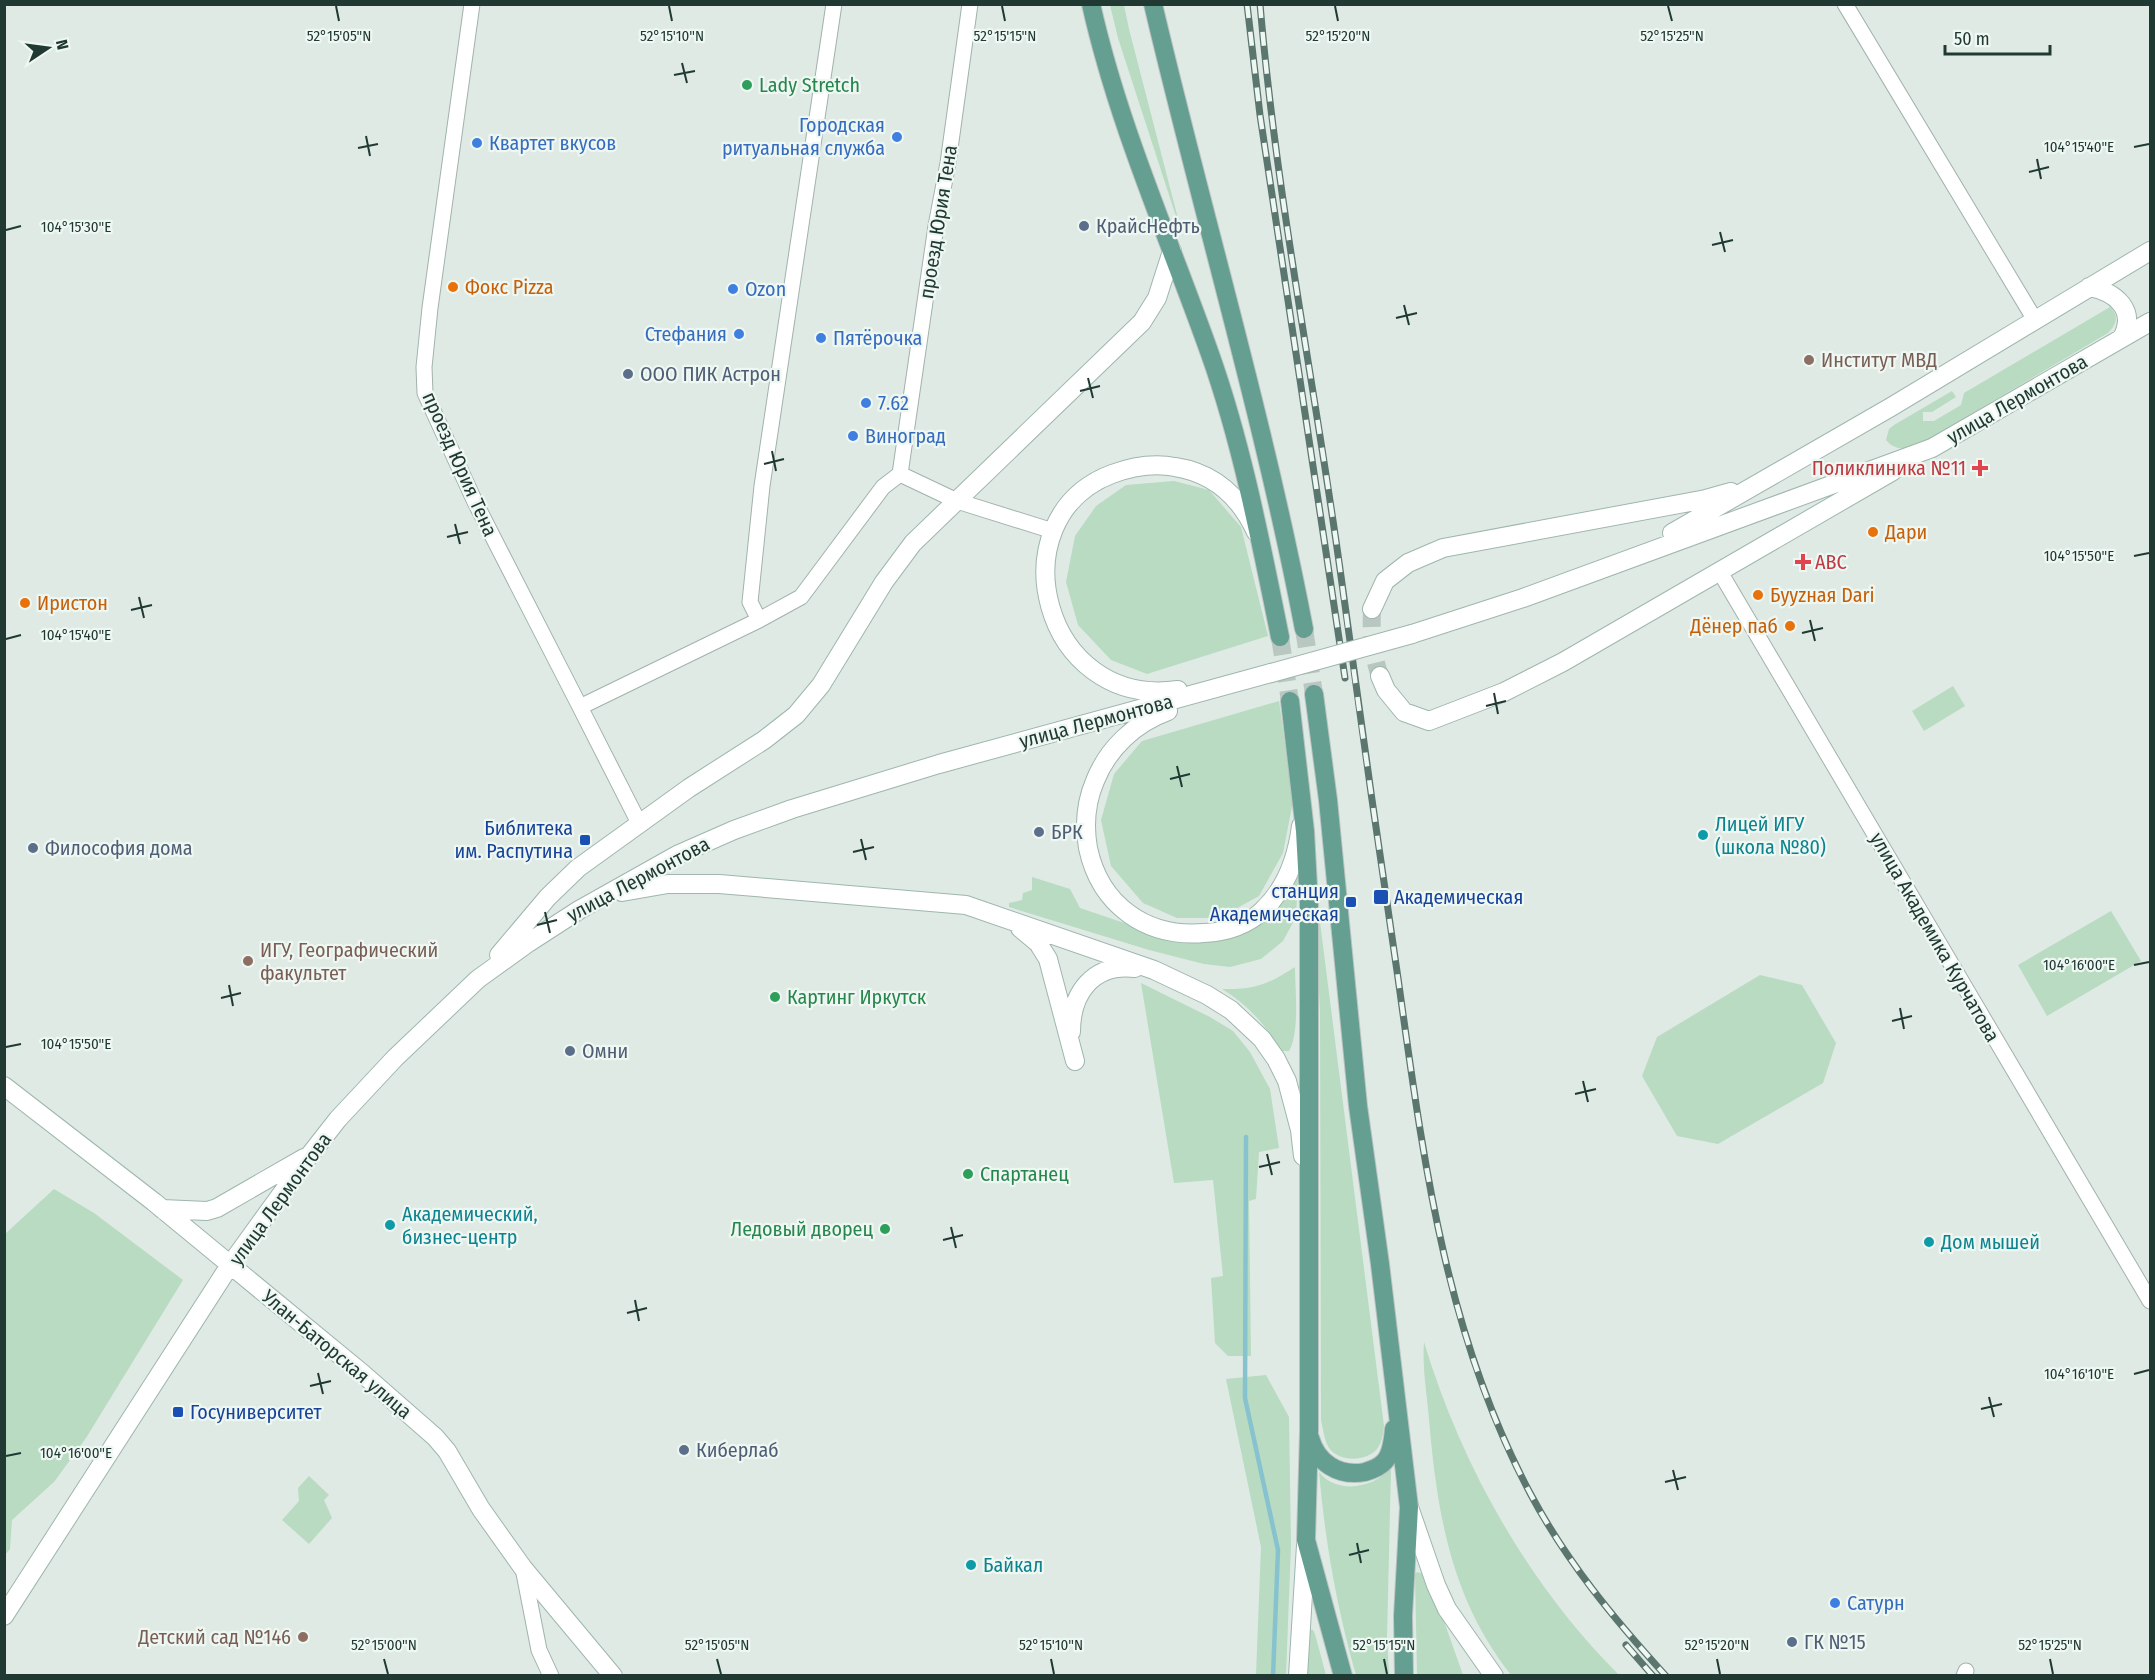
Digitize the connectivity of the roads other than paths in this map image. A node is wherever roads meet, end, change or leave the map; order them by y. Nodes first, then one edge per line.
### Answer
1 (472, 4) edge
2 (834, 4) edge
3 (970, 4) edge
4 (1091, 4) edge
5 (1153, 4) edge
6 (1845, 4) edge
7 (1172, 251) junction
8 (2151, 251) edge
9 (2090, 287) junction
10 (2035, 320) junction
11 (2151, 322) edge
12 (2122, 338) junction
13 (1932, 448) junction
14 (900, 474) junction
15 (1755, 485) junction
16 (957, 501) junction
17 (1053, 531) junction
18 (1262, 549) junction
19 (1720, 572) junction
20 (1575, 579) junction
21 (1372, 609) tunnel mouth
22 (759, 620) junction
23 (1304, 629) tunnel mouth
24 (1280, 637) tunnel mouth
25 (1271, 673) junction
26 (1380, 676) tunnel mouth
27 (1314, 694) tunnel mouth
28 (1290, 701) tunnel mouth
29 (580, 707) junction
30 (1302, 802) junction
31 (639, 823) junction
32 (579, 910) junction
33 (998, 917) junction
34 (1154, 970) junction
35 (478, 979) junction
36 (4, 1086) edge
37 (309, 1156) junction
38 (1308, 1195) junction
39 (162, 1209) junction
40 (230, 1265) junction
41 (2151, 1301) edge
42 (1396, 1399) junction
43 (1309, 1431) junction
44 (1409, 1507) junction
45 (1306, 1540) junction
46 (524, 1568) junction
47 (4, 1616) edge
48 (551, 1676) edge
49 (613, 1676) edge
50 (1298, 1676) edge
51 (1343, 1676) edge
52 (1404, 1676) edge
53 (1494, 1676) edge

1 - 29 street, проезд Юрия Тена
2 - 22 street
3 - 14 street, проезд Юрия Тена
4 - 7 main road
5 - 23 main road
6 - 10 street
7 - 16 main road
7 - 18 main road
8 - 9 main road, улица Лермонтова
9 - 10 main road, улица Лермонтова
9 - 12 main road
10 - 15 main road, улица Лермонтова
11 - 12 main road, улица Лермонтова
12 - 13 main road, улица Лермонтова
13 - 19 main road
13 - 20 main road, улица Лермонтова
14 - 16 street
14 - 22 street
15 - 20 main road, улица Лермонтова
15 - 21 main road
16 - 17 street
16 - 31 main road
17 - 18 main road
17 - 25 main road
18 - 24 main road
19 - 26 main road
19 - 41 street, улица Академика Курчатова
20 - 25 main road, улица Лермонтова, bridge
22 - 29 street
25 - 30 main road
25 - 32 main road, улица Лермонтова
27 - 42 main road
28 - 30 main road
29 - 31 street, проезд Юрия Тена
30 - 38 main road
31 - 35 main road
32 - 33 main road
32 - 35 main road, улица Лермонтова
33 - 34 main road
33 - 34 main road
34 - 38 main road
35 - 37 main road, улица Лермонтова
36 - 39 main road, Улан-Баторская улица
37 - 39 main road
37 - 40 main road, улица Лермонтова
38 - 43 main road
39 - 40 main road, Улан-Баторская улица
40 - 46 main road, Улан-Баторская улица
40 - 47 main road, улица Лермонтова
42 - 43 main road
42 - 44 main road
43 - 45 main road
44 - 52 main road
44 - 53 main road
45 - 50 main road
45 - 51 main road
46 - 48 street
46 - 49 main road, Улан-Баторская улица

